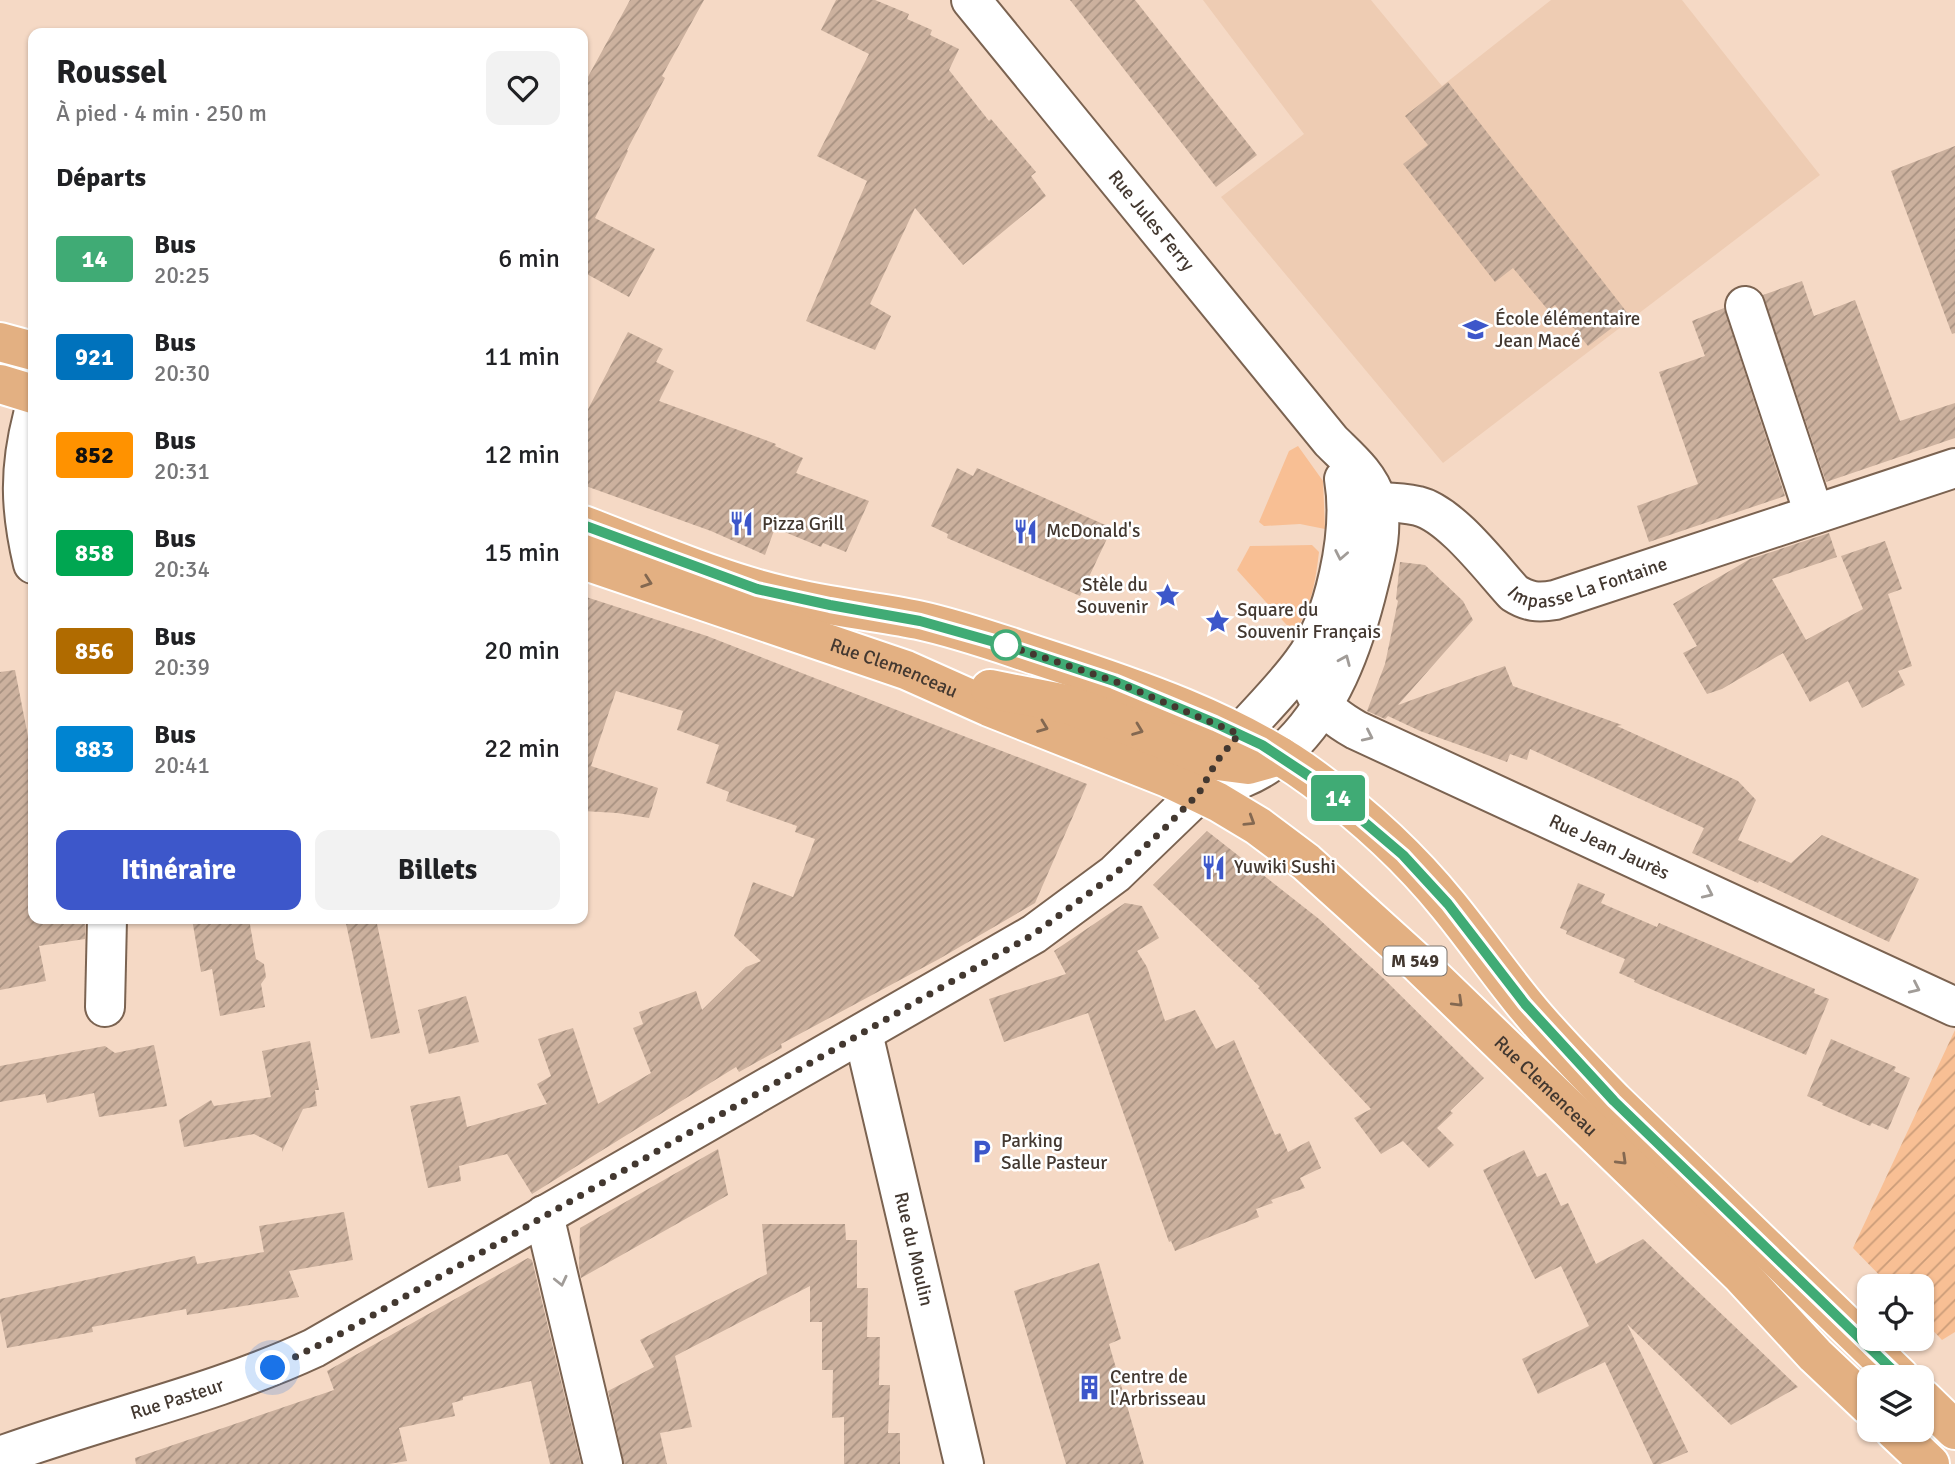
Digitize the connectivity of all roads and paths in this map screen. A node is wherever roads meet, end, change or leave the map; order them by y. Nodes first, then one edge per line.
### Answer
1 (971, 0) edge
2 (1745, 306) dead end
3 (0, 342) edge
4 (28, 350) edge
5 (0, 384) edge
6 (28, 392) edge
7 (28, 436) edge
8 (1955, 468) edge
9 (1362, 503) junction
10 (1814, 514) junction
11 (588, 527) edge
12 (28, 543) edge
13 (588, 562) edge
14 (1313, 648) junction
15 (1322, 705) junction
16 (1280, 756) junction
17 (1218, 763) junction
18 (107, 924) edge
19 (105, 1007) dead end
20 (1955, 1007) edge
21 (863, 1033) junction
22 (544, 1214) junction
23 (1888, 1365) edge
24 (1857, 1394) edge
25 (1934, 1410) edge
26 (1955, 1430) edge
27 (1907, 1442) edge
28 (0, 1456) edge
29 (603, 1464) edge
30 (964, 1464) edge
31 (1930, 1464) edge

1 - 9 street, Rue Jules Ferry
2 - 10 street
3 - 4 main road
5 - 6 main road
7 - 12 street
8 - 10 street, Impasse La Fontaine
9 - 10 street, Impasse La Fontaine
9 -> 14 street
15 -> 9 street, Rue Jules Ferry
11 - 17 main road, Rue Clemenceau / M 549
13 -> 17 main road, Rue Clemenceau
14 - 15 street
14 - 17 street
15 - 16 street, Rue Jules Ferry
15 -> 20 street, Rue Jean Jaurès
16 - 17 main road
16 - 23 main road, Rue Clemenceau / M 549
17 - 21 street, Rue Pasteur
17 -> 24 main road, Rue Clemenceau / M 549
18 - 19 street
21 - 22 street, Rue Pasteur
21 - 30 street, Rue du Moulin
22 - 28 street, Rue Pasteur
22 -> 29 street
25 - 26 main road
27 - 31 main road

